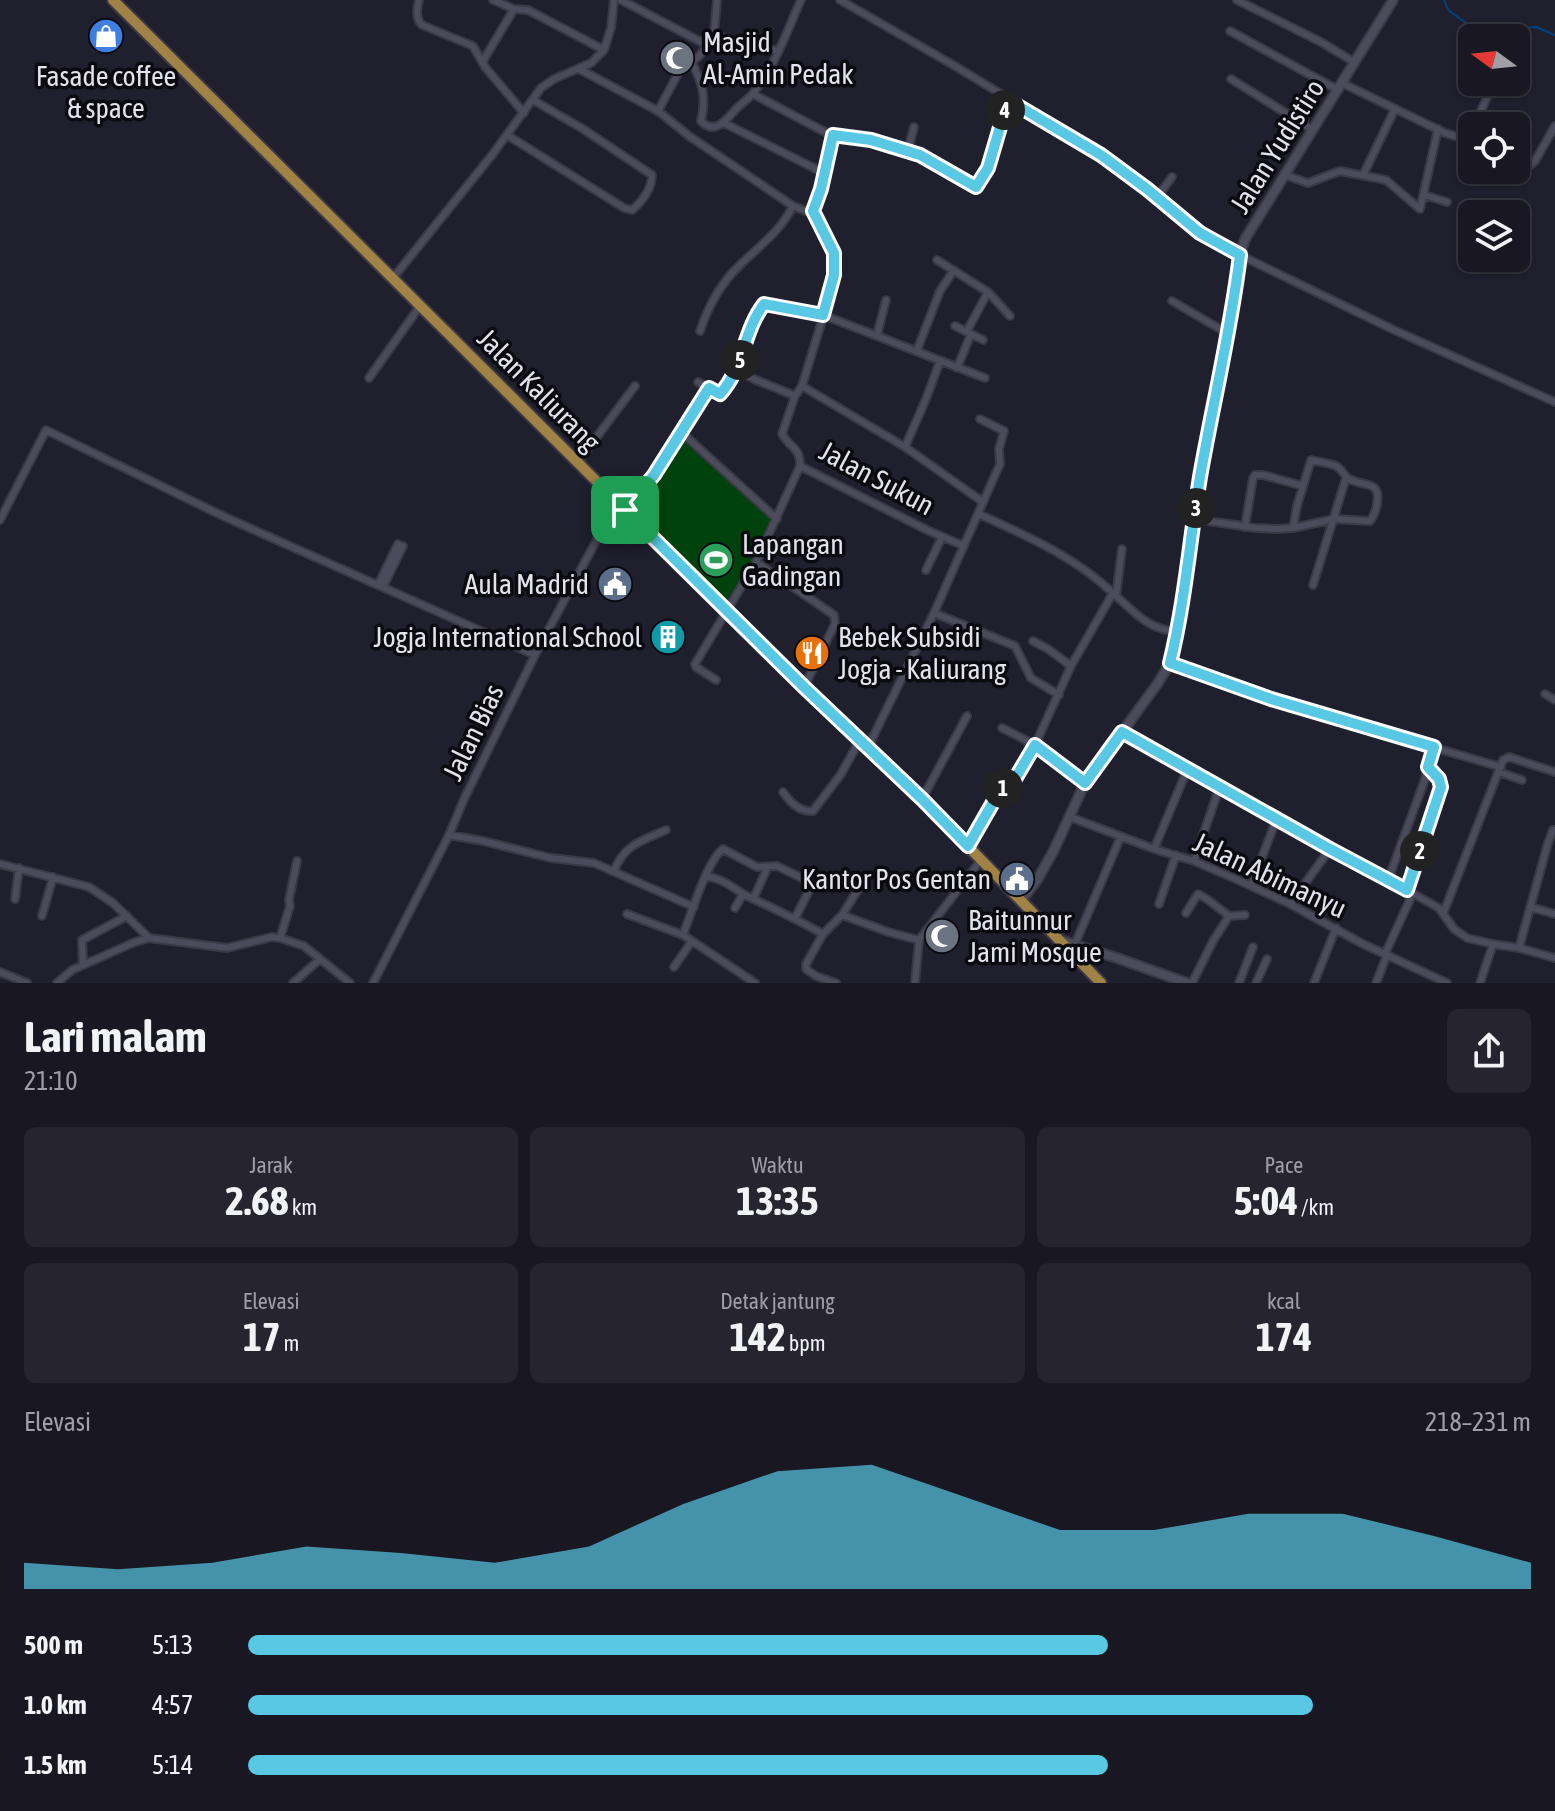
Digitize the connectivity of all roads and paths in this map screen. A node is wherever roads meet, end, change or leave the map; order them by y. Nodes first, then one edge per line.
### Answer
1 (113, 0) edge
2 (419, 0) edge
3 (493, 0) edge
4 (614, 0) edge
5 (621, 0) edge
6 (717, 0) edge
7 (801, 0) edge
8 (840, 0) edge
9 (1237, 0) edge
10 (1393, 0) edge
11 (514, 9) junction
12 (1230, 31) dead end
13 (714, 35) junction
14 (707, 45) junction
15 (604, 50) junction
16 (778, 51) junction
17 (483, 61) junction
18 (692, 62) junction
19 (1354, 62) junction
20 (579, 69) junction
21 (1231, 79) dead end
22 (1340, 86) junction
23 (753, 94) junction
24 (533, 100) junction
25 (1008, 100) junction
26 (1395, 109) junction
27 (658, 111) junction
28 (524, 113) junction
29 (724, 123) junction
30 (1555, 126) edge
31 (914, 127) dead end
32 (1438, 129) junction
33 (1313, 130) junction
34 (507, 135) junction
35 (833, 135) junction
36 (1458, 136) edge
37 (908, 150) junction
38 (1530, 165) edge
39 (824, 173) junction
40 (1285, 175) junction
41 (1363, 175) junction
42 (1172, 177) dead end
43 (1424, 195) junction
44 (1157, 197) junction
45 (1447, 202) dead end
46 (793, 206) junction
47 (813, 211) junction
48 (1240, 255) junction
49 (937, 260) dead end
50 (954, 270) junction
51 (393, 278) junction
52 (988, 292) junction
53 (886, 300) dead end
54 (1172, 301) dead end
55 (420, 306) junction
56 (823, 315) junction
57 (1010, 316) dead end
58 (955, 326) dead end
59 (700, 331) dead end
60 (969, 332) junction
61 (1227, 333) junction
62 (877, 335) junction
63 (983, 340) dead end
64 (917, 350) junction
65 (940, 361) junction
66 (957, 368) junction
67 (737, 370) junction
68 (369, 378) dead end
69 (985, 378) dead end
70 (698, 382) dead end
71 (635, 386) dead end
72 (802, 386) junction
73 (709, 388) junction
74 (795, 396) junction
75 (1555, 402) edge
76 (980, 419) dead end
77 (681, 432) junction
78 (905, 447) junction
79 (578, 462) junction
80 (800, 466) junction
81 (1346, 478) junction
82 (1303, 486) junction
83 (983, 502) junction
84 (621, 506) junction
85 (979, 514) junction
86 (777, 519) junction
87 (1194, 519) junction
88 (1334, 519) junction
89 (0, 520) edge
90 (1245, 527) junction
91 (1293, 528) junction
92 (942, 537) junction
93 (400, 545) dead end
94 (964, 546) junction
95 (1122, 549) dead end
96 (756, 562) junction
97 (926, 570) dead end
98 (1313, 585) dead end
99 (380, 586) junction
100 (1114, 594) junction
101 (726, 610) junction
102 (934, 613) junction
103 (1178, 631) junction
104 (1033, 641) dead end
105 (535, 655) junction
106 (1170, 663) junction
107 (1071, 666) junction
108 (716, 680) dead end
109 (804, 687) junction
110 (1545, 694) dead end
111 (1059, 695) junction
112 (1555, 700) edge
113 (967, 716) dead end
114 (1002, 728) dead end
115 (1122, 732) junction
116 (864, 744) junction
117 (1035, 745) junction
118 (1434, 747) junction
119 (1428, 767) junction
120 (1188, 768) junction
121 (1500, 769) junction
122 (1555, 772) edge
123 (1522, 780) dead end
124 (1085, 783) junction
125 (1220, 786) junction
126 (783, 792) dead end
127 (922, 799) junction
128 (1070, 817) junction
129 (1277, 818) junction
130 (1554, 828) edge
131 (666, 830) dead end
132 (449, 835) junction
133 (1121, 836) junction
134 (968, 846) junction
135 (1154, 849) junction
136 (1330, 849) junction
137 (1176, 855) junction
138 (981, 860) junction
139 (297, 861) dead end
140 (1194, 861) junction
141 (0, 864) edge
142 (768, 867) junction
143 (19, 868) junction
144 (614, 871) junction
145 (53, 877) junction
146 (707, 877) junction
147 (1388, 880) junction
148 (861, 885) dead end
149 (1251, 886) junction
150 (1410, 891) junction
151 (743, 894) junction
152 (15, 899) dead end
153 (753, 899) junction
154 (1021, 901) junction
155 (1159, 904) dead end
156 (1290, 904) junction
157 (694, 907) junction
158 (1530, 907) junction
159 (735, 908) dead end
160 (1186, 913) dead end
161 (627, 914) dead end
162 (1443, 914) junction
163 (1555, 914) edge
164 (842, 915) junction
165 (1245, 915) dead end
166 (42, 916) dead end
167 (127, 916) junction
168 (1229, 916) junction
169 (795, 918) junction
170 (1336, 928) junction
171 (823, 934) junction
172 (683, 935) junction
173 (149, 938) junction
174 (280, 938) junction
175 (919, 940) junction
176 (1059, 940) junction
177 (692, 941) junction
178 (1493, 944) junction
179 (1079, 945) junction
180 (1253, 947) dead end
181 (1519, 948) junction
182 (1386, 954) junction
183 (1076, 958) junction
184 (1555, 958) edge
185 (320, 959) junction
186 (1267, 959) dead end
187 (83, 965) junction
188 (674, 967) dead end
189 (0, 972) edge
190 (27, 983) edge
191 (57, 983) edge
192 (293, 983) edge
193 (350, 983) edge
194 (373, 983) edge
195 (755, 983) edge
196 (836, 983) edge
197 (915, 983) edge
198 (1101, 983) edge
199 (1190, 983) edge
200 (1239, 983) edge
201 (1256, 983) edge
202 (1314, 983) edge
203 (1376, 983) edge
204 (1447, 983) edge
205 (1480, 983) edge

1 - 51 main road, Jalan Kaliurang
2 - 17 street
3 - 11 street
4 - 15 street
5 - 14 street
6 - 13 street
7 - 16 street
8 - 25 street
9 - 19 street
10 - 19 street, Jalan Yudistiro
11 - 15 street
11 - 17 street
12 - 22 street
13 - 14 street
13 - 16 street
14 - 18 street
15 - 20 street
16 - 23 street
17 - 28 street
18 - 27 street
18 - 29 street
19 - 22 street, Jalan Yudistiro
20 - 24 street
20 - 27 street
21 - 33 street
22 - 26 street
22 - 33 street, Jalan Yudistiro
23 - 29 street
23 - 35 street
24 - 28 street
24 - 34 street
25 - 37 street
25 - 44 street
26 - 32 street
26 - 41 street
27 - 46 street
28 - 34 street
29 - 39 street
30 - 38 street
31 - 37 street
32 - 36 street
32 - 43 street
33 - 40 street, Jalan Yudistiro
34 - 51 street
35 - 37 street
35 - 39 street
39 - 47 street
40 - 41 street
40 - 48 street, Jalan Yudistiro
41 - 43 street
42 - 44 street
43 - 45 street
44 - 48 street
46 - 47 street
46 - 59 street
47 - 56 street, Jalan Sukun
48 - 61 street, Jalan Yudistiro
48 - 75 street
49 - 50 street
50 - 52 street
50 - 64 street
51 - 55 main road, Jalan Kaliurang
52 - 57 street
52 - 60 street
53 - 62 street
54 - 61 street
55 - 68 street
55 - 79 main road, Jalan Kaliurang
56 - 62 street
56 - 67 street
56 - 72 street, Jalan Sukun
58 - 60 street
60 - 63 street
60 - 66 street
61 - 87 street, Jalan Yudistiro
62 - 64 street
64 - 65 street
65 - 66 street
65 - 78 street
66 - 69 street
67 - 73 street
67 - 74 street
70 - 73 street
71 - 79 street
72 - 74 street, Jalan Sukun
72 - 78 street
73 - 77 street, Jalan Bias
74 - 80 street, Jalan Sukun
76 - 83 street
77 - 84 street, Jalan Bias
77 - 86 street
78 - 83 street
79 - 84 main road, Jalan Kaliurang
80 - 86 street
80 - 92 street, Jalan Sukun
81 - 82 street
81 - 88 street
81 - 88 street
82 - 90 street
82 - 91 street
83 - 85 street
84 - 101 main road, Jalan Kaliurang
84 - 105 street, Jalan Bias
85 - 94 street
85 - 100 street
86 - 96 street
87 - 90 street
87 - 103 street, Jalan Yudistiro
88 - 91 street
88 - 98 street
89 - 99 street
90 - 91 street
92 - 94 street, Jalan Sukun
92 - 97 street
93 - 99 street
94 - 102 street
95 - 100 street
96 - 101 street
96 - 109 street
99 - 105 street
100 - 103 street
100 - 107 street
101 - 108 street
101 - 109 main road, Jalan Kaliurang
102 - 111 street
102 - 116 street
103 - 106 street, Jalan Yudistiro
104 - 107 street
105 - 132 street, Jalan Bias
106 - 115 street, Jalan Yudistiro
106 - 118 street
107 - 111 street
109 - 116 main road, Jalan Kaliurang
110 - 112 street
111 - 117 street
113 - 127 street
114 - 117 street
115 - 120 street
115 - 124 street, Jalan Yudistiro
116 - 126 street
116 - 127 main road, Jalan Kaliurang
117 - 124 street
117 - 134 street
118 - 119 street
118 - 121 street
119 - 147 street
119 - 150 street
120 - 125 street
120 - 135 street
121 - 122 street
121 - 123 street
121 - 162 street
124 - 128 street, Jalan Yudistiro
125 - 129 street
125 - 140 street
127 - 134 main road, Jalan Kaliurang
128 - 133 street, Jalan Abimanyu
128 - 154 street, Jalan Yudistiro
129 - 136 street
129 - 149 street
130 - 158 street
131 - 144 street
132 - 144 street
132 - 194 street, Jalan Bias
133 - 135 street, Jalan Abimanyu
133 - 179 street
134 - 138 main road, Jalan Kaliurang
135 - 137 street, Jalan Abimanyu
136 - 147 street
136 - 156 street
137 - 140 street, Jalan Abimanyu
137 - 155 street
138 - 154 main road, Jalan Kaliurang
138 - 175 street
139 - 174 street
140 - 149 street, Jalan Abimanyu
141 - 143 street
142 - 146 street
142 - 153 street
142 - 169 street
143 - 145 street
143 - 152 street
144 - 157 street
145 - 166 street
145 - 167 street
146 - 151 street
146 - 157 street
147 - 150 street
148 - 164 street
149 - 156 street, Jalan Abimanyu
150 - 162 street
150 - 182 street
151 - 153 street
151 - 159 street
153 - 169 street
154 - 176 main road, Jalan Kaliurang
156 - 170 street, Jalan Abimanyu
157 - 172 street
158 - 163 street
158 - 181 street
160 - 168 street
161 - 172 street
162 - 178 street
164 - 171 street
164 - 175 street
165 - 168 street
167 - 173 street
167 - 187 street
168 - 199 street
169 - 171 street
170 - 182 street, Jalan Abimanyu
170 - 202 street
171 - 196 street
172 - 177 street
173 - 174 street
173 - 187 street
174 - 185 street
175 - 197 street
176 - 179 street
176 - 183 main road, Jalan Kaliurang
177 - 188 street
177 - 195 street
178 - 181 street
178 - 205 street
179 - 183 main road
179 - 199 street
180 - 200 street
181 - 184 street
182 - 203 street
182 - 204 street, Jalan Abimanyu
183 - 198 main road, Jalan Kaliurang
185 - 192 street
185 - 193 street
186 - 201 street
187 - 191 street
189 - 190 street

